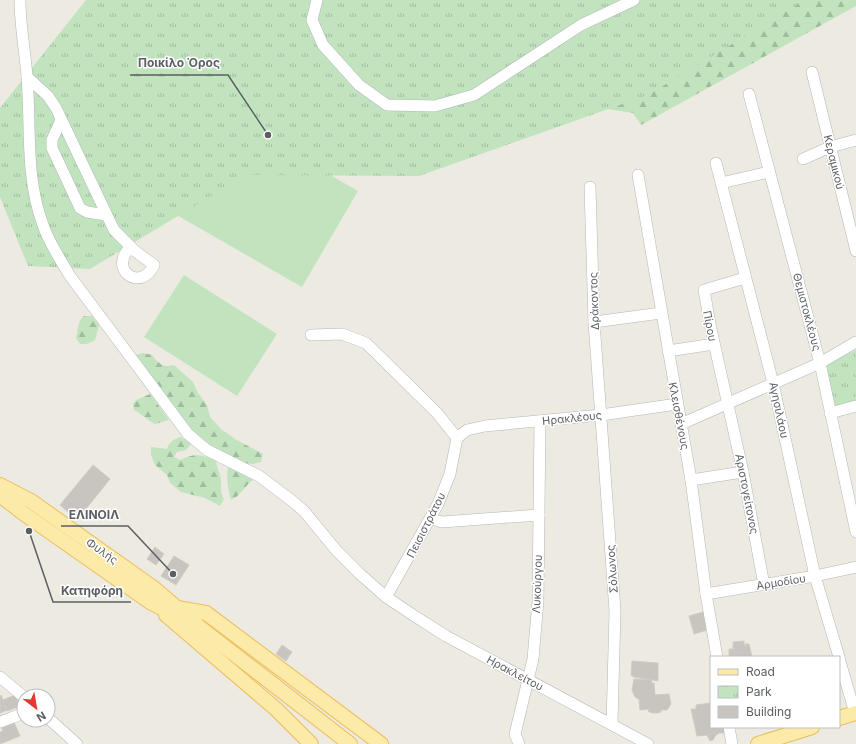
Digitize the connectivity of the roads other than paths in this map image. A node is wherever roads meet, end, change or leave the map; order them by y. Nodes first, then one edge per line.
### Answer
1 (20, 0) edge
2 (317, 0) edge
3 (634, 0) edge
4 (812, 72) dead end
5 (27, 77) junction
6 (749, 94) dead end
7 (61, 120) junction
8 (856, 140) edge
9 (830, 147) junction
10 (803, 159) dead end
11 (716, 163) dead end
12 (769, 172) junction
13 (638, 175) dead end
14 (721, 183) junction
15 (590, 187) dead end
16 (106, 215) junction
17 (131, 247) dead end
18 (856, 251) edge
19 (745, 278) junction
20 (661, 313) junction
21 (594, 322) junction
22 (311, 335) dead end
23 (856, 342) edge
24 (714, 344) junction
25 (668, 351) junction
26 (820, 363) junction
27 (773, 383) junction
28 (677, 404) junction
29 (728, 404) junction
30 (856, 406) edge
31 (830, 413) junction
32 (601, 415) junction
33 (540, 421) junction
34 (682, 424) junction
35 (456, 438) junction
36 (743, 472) junction
37 (691, 480) junction
38 (0, 485) edge
39 (0, 495) edge
40 (539, 515) junction
41 (431, 519) junction
42 (856, 532) edge
43 (856, 567) edge
44 (815, 576) junction
45 (764, 585) junction
46 (706, 594) junction
47 (386, 597) junction
48 (150, 602) junction
49 (178, 608) junction
50 (198, 626) junction
51 (717, 656) edge
52 (838, 656) edge
53 (840, 661) edge
54 (0, 677) edge
55 (527, 680) junction
56 (16, 690) edge
57 (856, 713) edge
58 (16, 716) edge
59 (840, 718) edge
60 (0, 722) edge
61 (612, 724) junction
62 (56, 725) edge
63 (729, 728) edge
64 (809, 728) edge
65 (517, 739) edge
66 (77, 744) edge
67 (311, 744) edge
68 (350, 744) edge
69 (381, 744) edge
70 (648, 744) edge
71 (732, 744) edge
72 (758, 744) edge

1 - 5 street, Ηρακλείτου
2 - 3 street
4 - 9 street, Κεραμικού
5 - 7 street
5 - 47 street, Ηρακλείτου
6 - 12 street, Θεμιστοκλέους
7 - 16 street
7 - 16 street
8 - 9 street
9 - 10 street
9 - 18 street, Κεραμικού
11 - 14 street, Αγησιλάου
12 - 14 street
12 - 26 street, Θεμιστοκλέους
13 - 20 street, Κλεισθένους
14 - 19 street, Αγησιλάου
15 - 21 street, Δράκοντος
16 - 17 street
19 - 24 street, Πίρου
19 - 27 street, Αγησιλάου
20 - 21 street
20 - 25 street, Κλεισθένους
21 - 32 street, Δράκοντος
22 - 35 street
23 - 26 street
24 - 25 street
24 - 29 street, Πίρου
25 - 28 street, Κλεισθένους
26 - 27 street
26 - 31 street, Θεμιστοκλέους
27 - 29 street
27 - 44 street, Αγησιλάου
28 - 32 street, Ηρακλέους
28 - 34 street, Κλεισθένους
29 - 34 street
29 - 36 street, Αριστογείτονος
30 - 31 street
31 - 42 street, Θεμιστοκλέους
32 - 33 street, Ηρακλέους
32 - 61 street, Σόλωνος
33 - 35 street, Ηρακλέους
33 - 40 street, Λυκούργου
34 - 37 street, Κλεισθένους
35 - 41 street, Πεισιστράτου
36 - 37 street
36 - 45 street, Αριστογείτονος
37 - 46 street, Κλεισθένους
38 - 49 main road, Φυλής
39 - 48 main road, Φυλής
40 - 41 street
40 - 55 street, Λυκούργου
41 - 47 street, Πεισιστράτου
43 - 44 street, Αρμοδίου
44 - 45 street, Αρμοδίου
44 - 52 street, Αγησιλάου
45 - 46 street, Αρμοδίου
46 - 51 street, Κλεισθένους
47 - 55 street, Ηρακλείτου
48 - 50 main road, Φυλής
48 - 67 main road
49 - 50 main road, Φυλής
49 - 69 main road
50 - 68 main road, Φυλής
53 - 57 street, Αγησιλάου
54 - 56 street
55 - 61 street, Ηρακλείτου
55 - 65 street, Λυκούργου
57 - 59 main road
58 - 60 street
61 - 70 street, Ηρακλείτου
62 - 66 street
63 - 71 street
64 - 72 main road

